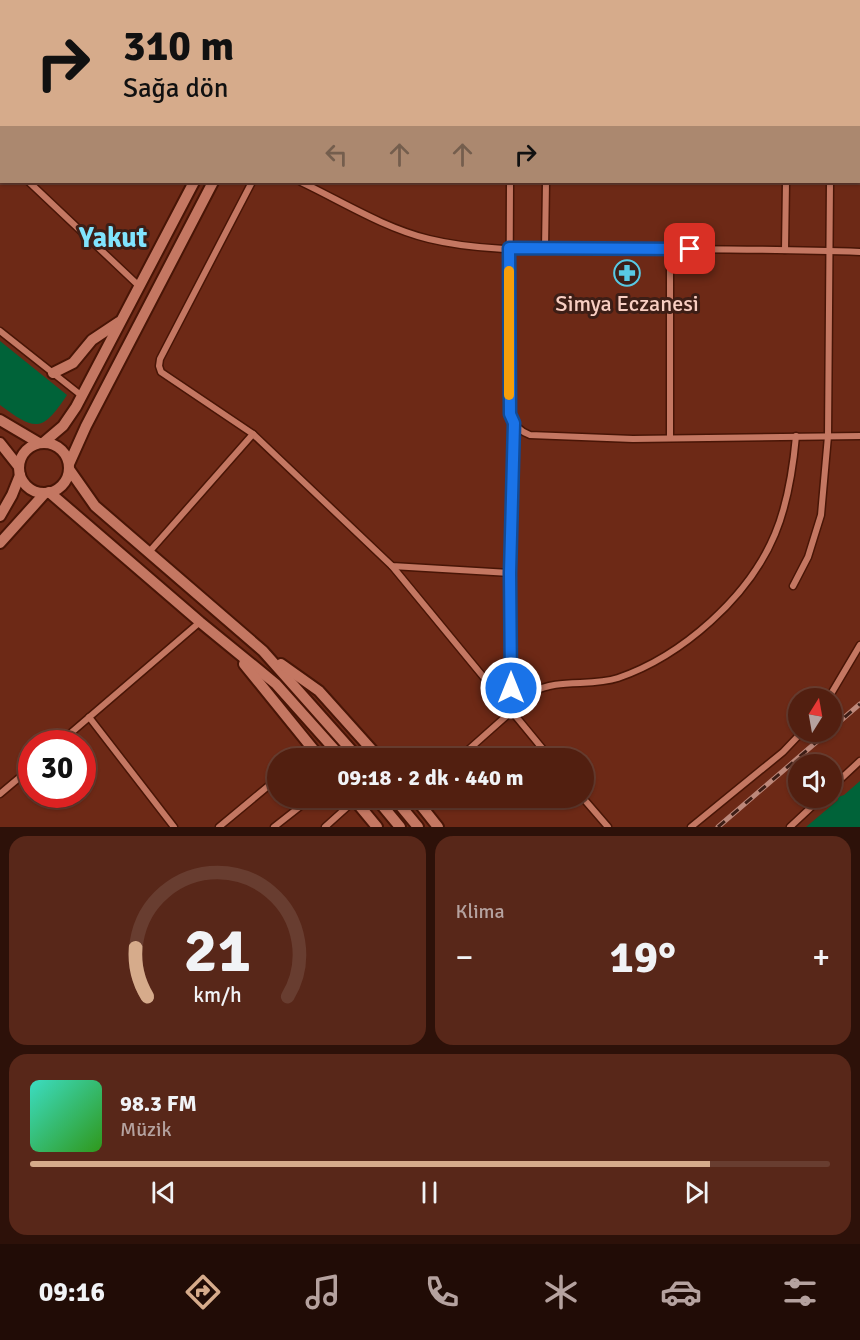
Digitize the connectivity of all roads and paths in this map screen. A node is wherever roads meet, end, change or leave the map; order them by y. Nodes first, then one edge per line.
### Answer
1 (30, 183) edge
2 (193, 183) edge
3 (212, 183) edge
4 (251, 183) edge
5 (303, 183) edge
6 (510, 183) edge
7 (546, 183) edge
8 (786, 183) edge
9 (830, 183) edge
10 (509, 248) junction
11 (545, 249) junction
12 (670, 249) junction
13 (785, 250) junction
14 (829, 251) junction
15 (860, 252) edge
16 (139, 286) junction
17 (121, 320) junction
18 (0, 331) edge
19 (53, 374) junction
20 (82, 396) junction
21 (0, 420) edge
22 (514, 423) junction
23 (253, 434) junction
24 (796, 436) junction
25 (828, 436) junction
26 (860, 436) edge
27 (670, 438) junction
28 (0, 443) edge
29 (41, 443) junction
30 (69, 467) junction
31 (20, 471) junction
32 (47, 493) junction
33 (0, 516) edge
34 (0, 543) edge
35 (150, 551) junction
36 (392, 566) junction
37 (510, 573) junction
38 (793, 586) dead end
39 (200, 622) junction
40 (860, 645) edge
41 (231, 647) junction
42 (263, 651) junction
43 (835, 688) edge
44 (511, 711) junction
45 (89, 717) junction
46 (74, 730) edge
47 (792, 742) edge
48 (312, 748) edge
49 (333, 748) edge
50 (349, 748) edge
51 (370, 748) edge
52 (471, 748) edge
53 (542, 748) edge
54 (860, 761) edge
55 (842, 778) edge
56 (18, 779) edge
57 (267, 787) edge
58 (0, 794) edge
59 (298, 808) edge
60 (345, 808) edge
61 (361, 808) edge
62 (384, 808) edge
63 (402, 808) edge
64 (423, 808) edge
65 (592, 808) edge
66 (810, 808) edge
67 (174, 827) edge
68 (219, 827) edge
69 (273, 827) edge
70 (325, 827) edge
71 (377, 827) edge
72 (400, 827) edge
73 (418, 827) edge
74 (438, 827) edge
75 (608, 827) edge
76 (691, 827) edge
77 (790, 827) edge

1 - 16 street
2 - 16 street
3 - 30 street
4 - 23 street
5 - 10 street
6 - 10 street
7 - 11 street
8 - 13 street
9 - 14 street
10 - 11 street
10 - 22 street
11 - 12 street
12 - 13 street
12 - 27 street
13 - 14 street
14 - 15 street
14 - 25 street
16 - 17 street
17 - 19 street
17 - 20 street
18 - 19 street
19 - 20 street
20 - 29 street
21 - 29 street
22 - 27 street
22 - 37 street
23 - 35 street
23 - 36 street
24 - 25 street
24 - 27 street
24 - 44 street
25 - 26 street
25 - 38 street
28 - 31 street
29 - 30 street
29 - 31 street
30 - 32 street
30 - 35 street
31 - 32 street
31 - 33 street
32 - 34 street
32 - 39 street
35 - 42 street
36 - 37 street
36 - 44 street
37 - 44 street
39 - 41 street
39 - 45 street
40 - 43 street
41 - 48 street
41 - 49 street
42 - 50 street
42 - 51 street
44 - 52 street
44 - 53 street
45 - 46 street
45 - 67 street
47 - 76 street
54 - 55 street
56 - 58 street
57 - 68 street
59 - 69 street
60 - 70 street
61 - 71 street
62 - 72 street
63 - 73 street
64 - 74 street
65 - 75 street
66 - 77 street

